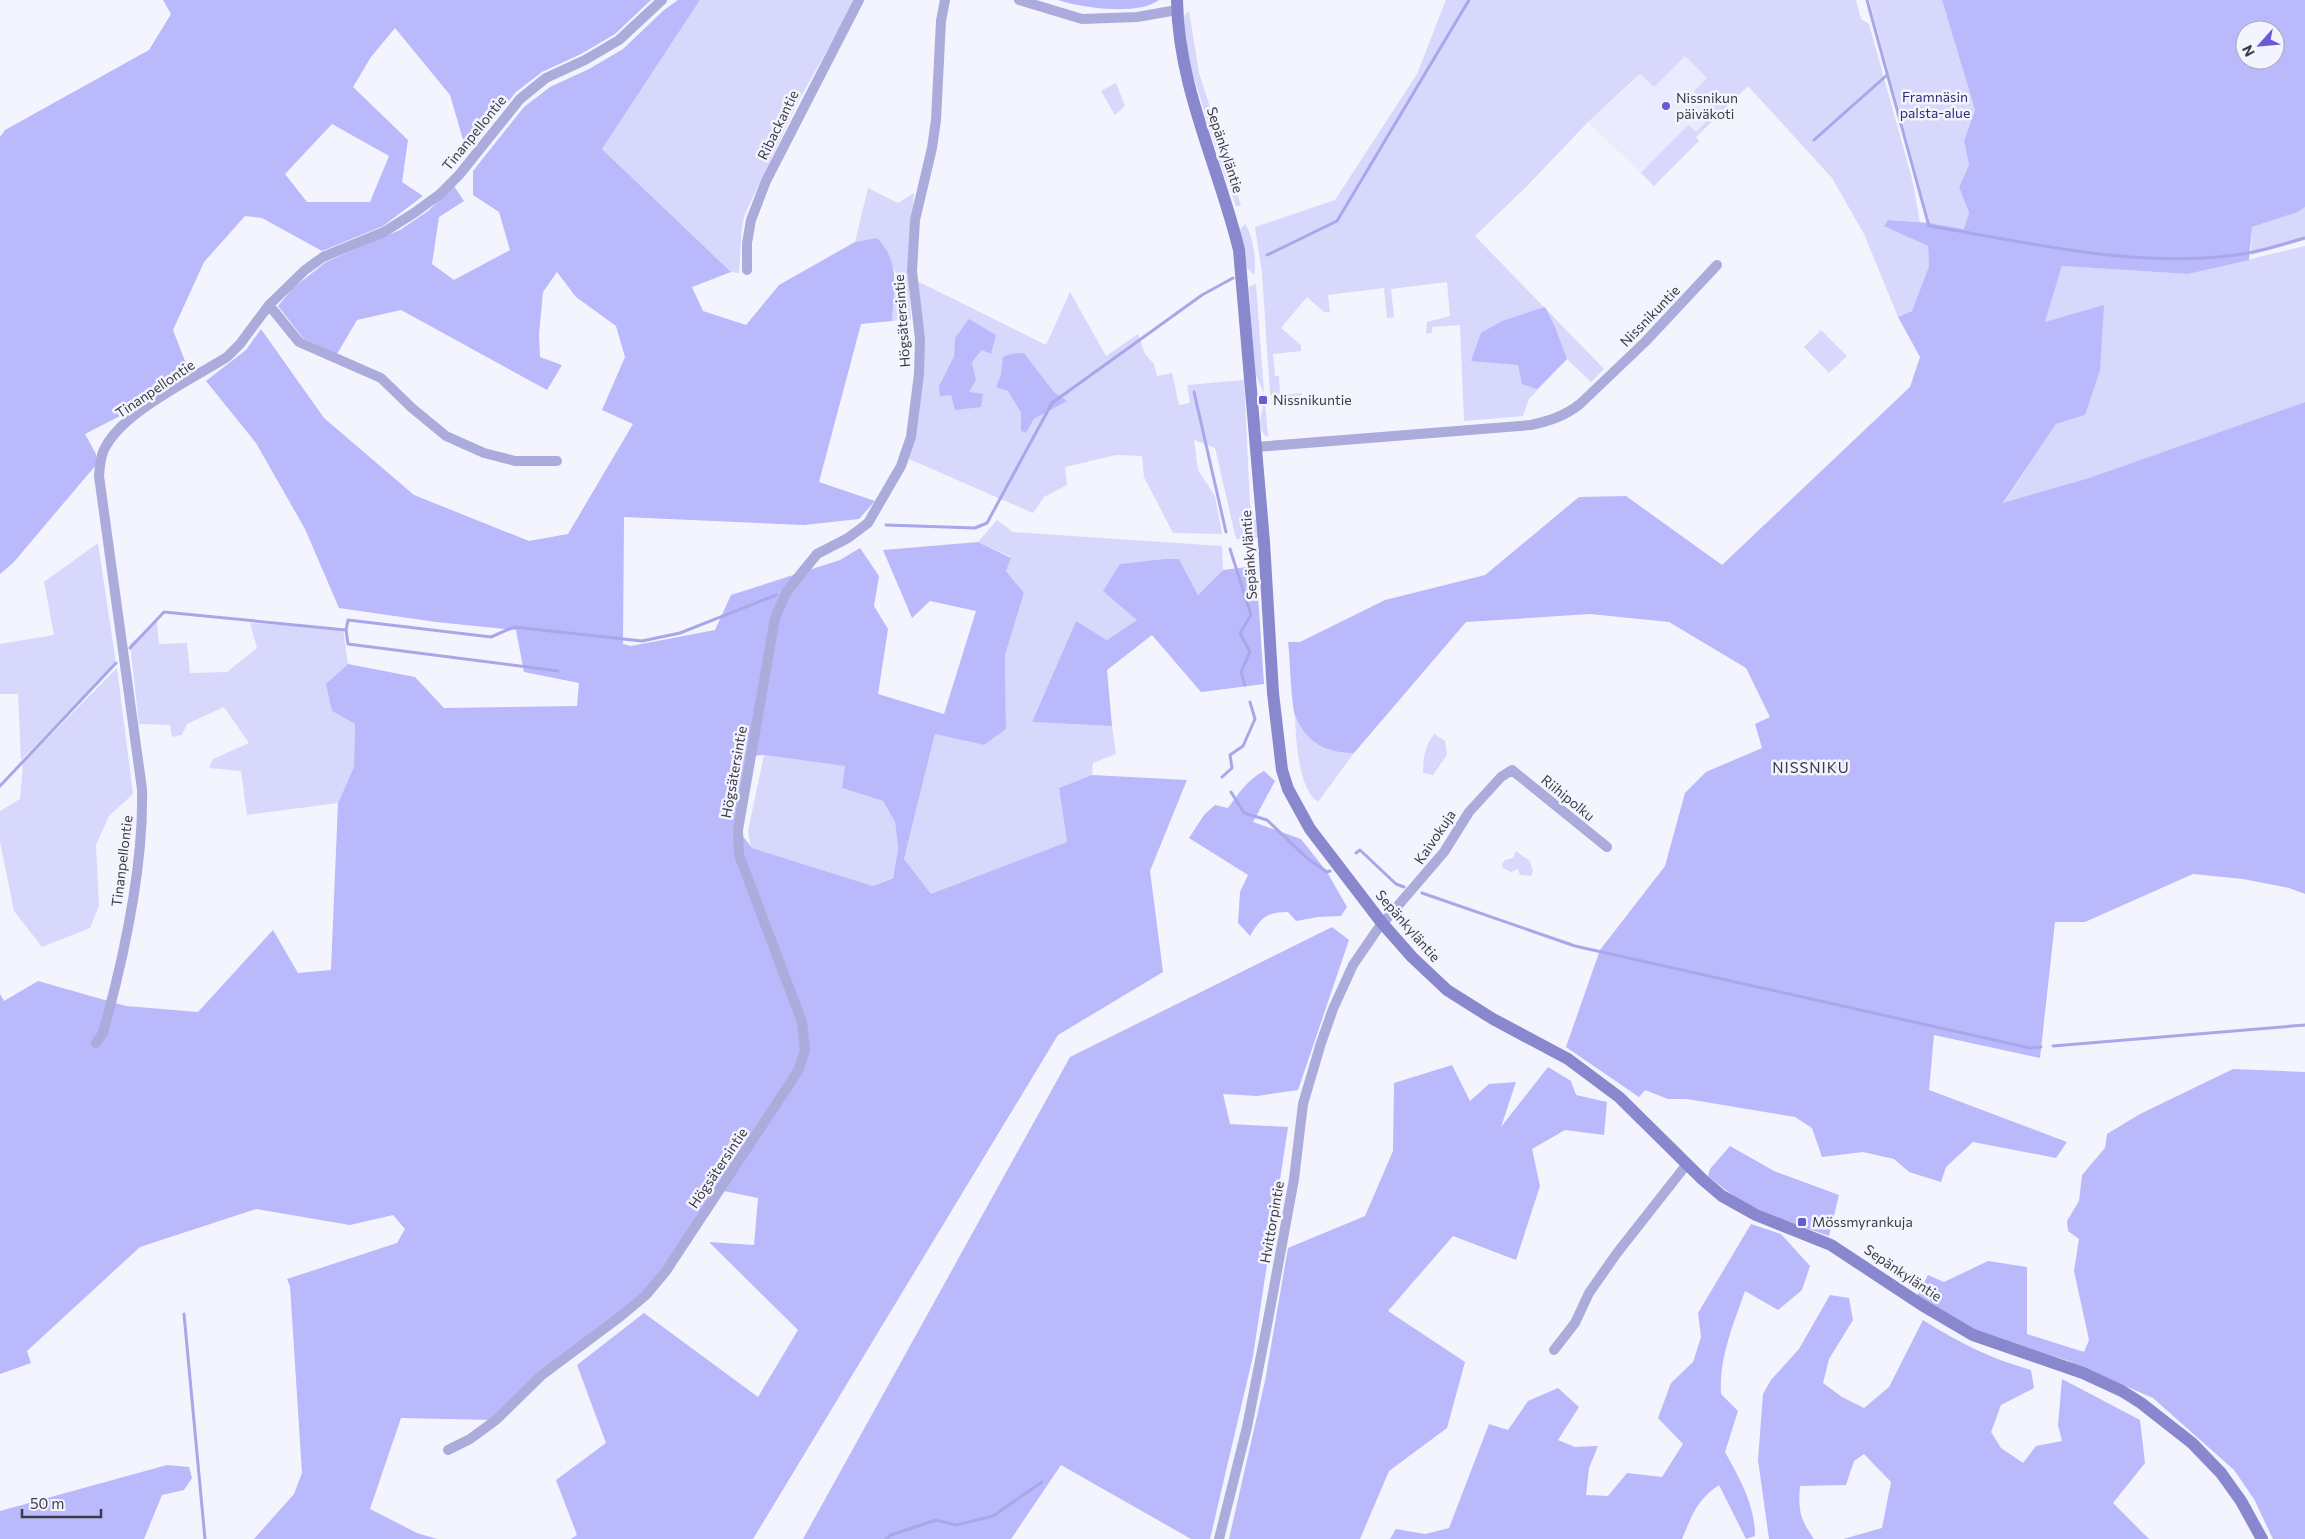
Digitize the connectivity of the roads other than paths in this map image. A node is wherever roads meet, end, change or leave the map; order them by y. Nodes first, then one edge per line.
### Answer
1 (662, 0) edge
2 (858, 0) edge
3 (945, 0) edge
4 (1019, 0) edge
5 (1177, 5) edge
6 (1717, 265) dead end
7 (747, 270) dead end
8 (269, 305) junction
9 (1256, 447) junction
10 (557, 461) dead end
11 (1512, 770) joint
12 (1607, 847) dead end
13 (1382, 923) junction
14 (96, 1043) dead end
15 (1687, 1164) junction
16 (1554, 1350) dead end
17 (448, 1450) dead end
18 (1219, 1539) edge
19 (2262, 1539) edge

1 - 8 street, Tinanpellontie
2 - 7 street, Ribackantie
3 - 17 street, Högsätersintie
4 - 5 street
5 - 9 street, Sepänkyläntie
6 - 9 street, Nissnikuntie
8 - 10 street
8 - 14 street, Tinanpellontie
9 - 13 street, Sepänkyläntie
11 - 12 street, Riihipolku
11 - 13 street, Kaivokuja
13 - 15 street, Sepänkyläntie
13 - 18 street, Hvittorpintie
15 - 16 street
15 - 19 street, Sepänkyläntie

